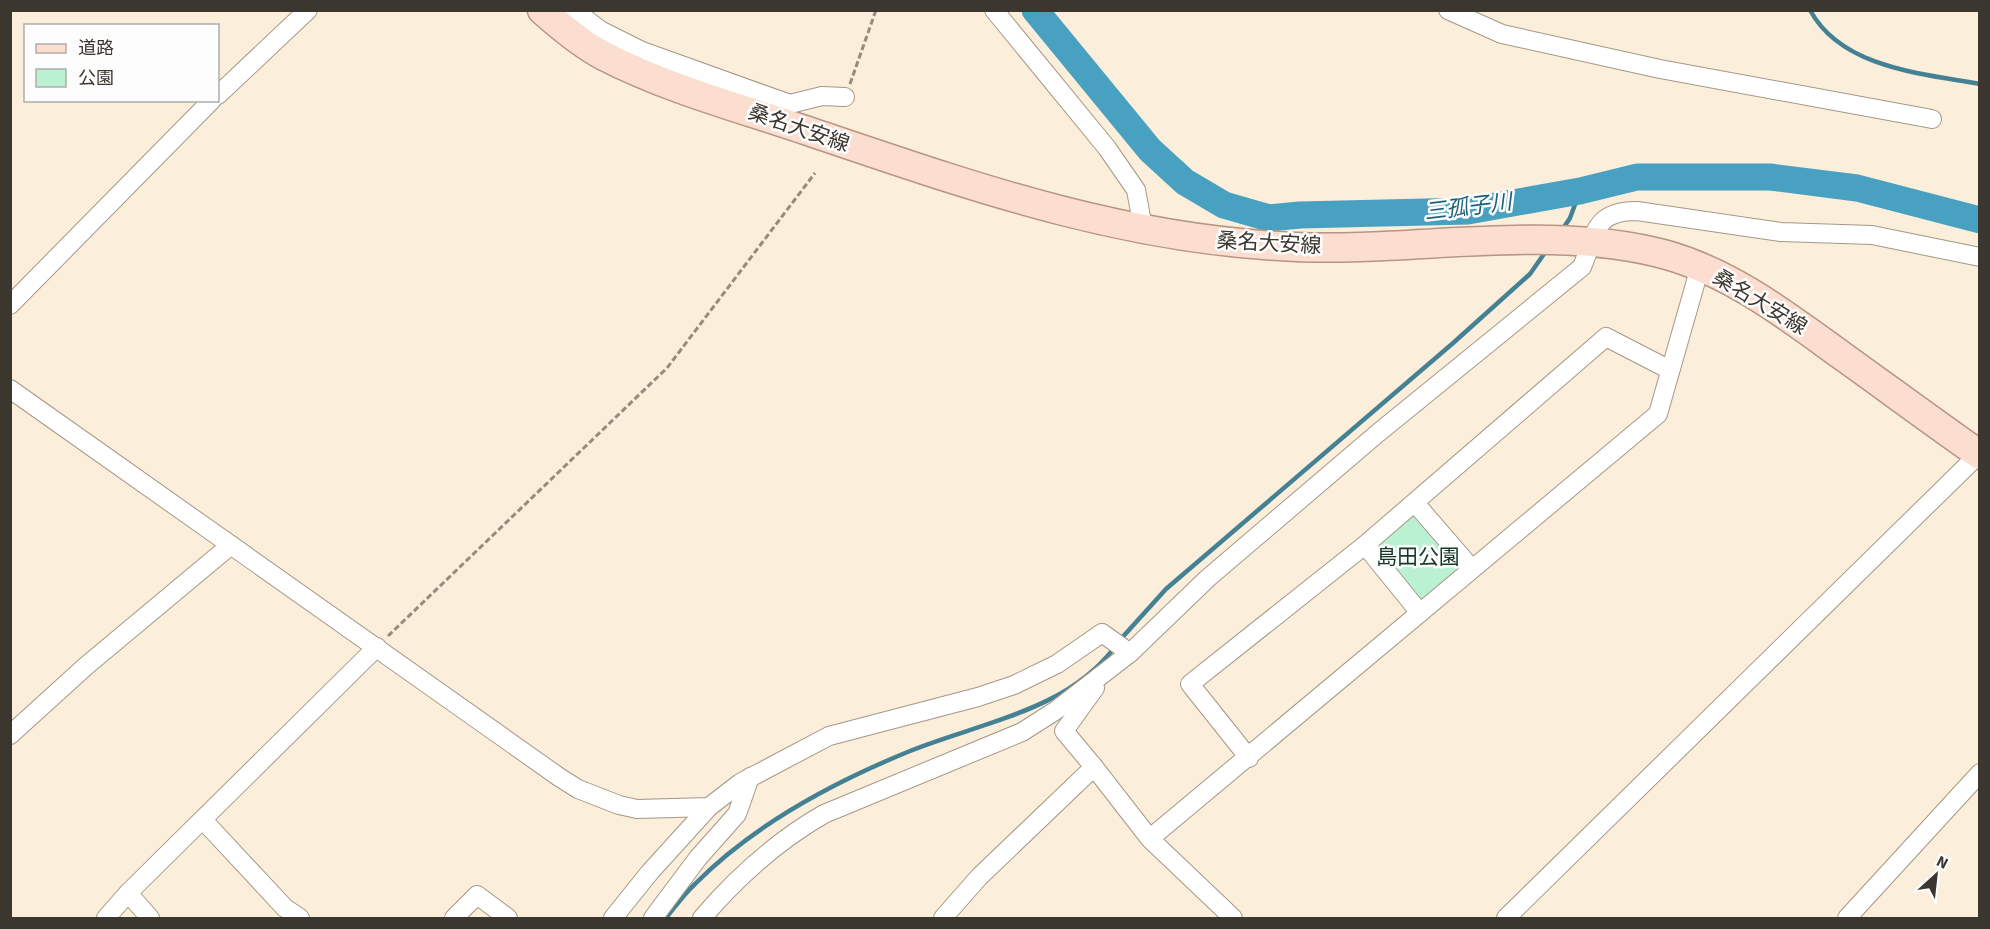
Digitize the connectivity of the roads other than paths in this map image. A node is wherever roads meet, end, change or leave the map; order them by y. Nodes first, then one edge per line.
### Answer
1 (308, 10) edge
2 (542, 10) edge
3 (573, 10) edge
4 (994, 10) edge
5 (1448, 10) edge
6 (219, 94) edge
7 (845, 97) road end
8 (210, 102) edge
9 (1932, 119) dead end
10 (1138, 230) junction
11 (1585, 242) junction
12 (1980, 257) edge
13 (1700, 267) junction
14 (10, 305) edge
15 (1670, 370) junction
16 (10, 389) edge
17 (1979, 455) edge
18 (1415, 503) junction
19 (231, 545) junction
20 (1365, 545) junction
21 (1472, 569) junction
22 (1420, 613) junction
23 (377, 647) junction
24 (1127, 650) junction
25 (1106, 672) junction
26 (10, 735) edge
27 (1249, 758) junction
28 (1094, 767) junction
29 (1980, 773) edge
30 (750, 777) junction
31 (709, 807) junction
32 (203, 820) junction
33 (1154, 835) dead end
34 (128, 893) junction
35 (106, 918) edge
36 (150, 918) edge
37 (300, 918) edge
38 (454, 918) edge
39 (508, 918) edge
40 (613, 918) edge
41 (653, 918) edge
42 (702, 918) edge
43 (943, 918) edge
44 (1233, 918) edge
45 (1506, 918) edge
46 (1847, 918) edge

1 - 6 street
2 - 10 main road, 桑名大安線
3 - 7 street
4 - 10 street
5 - 9 street
8 - 14 street
10 - 11 main road, 桑名大安線
11 - 12 street
11 - 13 main road, 桑名大安線
11 - 24 street
13 - 15 street
13 - 17 main road, 桑名大安線
15 - 18 street
15 - 21 street
16 - 19 street
17 - 45 street
18 - 20 street
18 - 21 street
19 - 23 street
19 - 26 street
20 - 22 street
20 - 27 street
21 - 22 street
22 - 27 street
23 - 31 street
23 - 32 street
24 - 25 street
24 - 30 street
25 - 28 street
25 - 42 street
27 - 33 street
28 - 43 street
28 - 44 street
29 - 46 street
30 - 31 street
30 - 41 street
31 - 40 street
32 - 34 street
32 - 37 street
34 - 35 street
34 - 36 street
38 - 39 street

